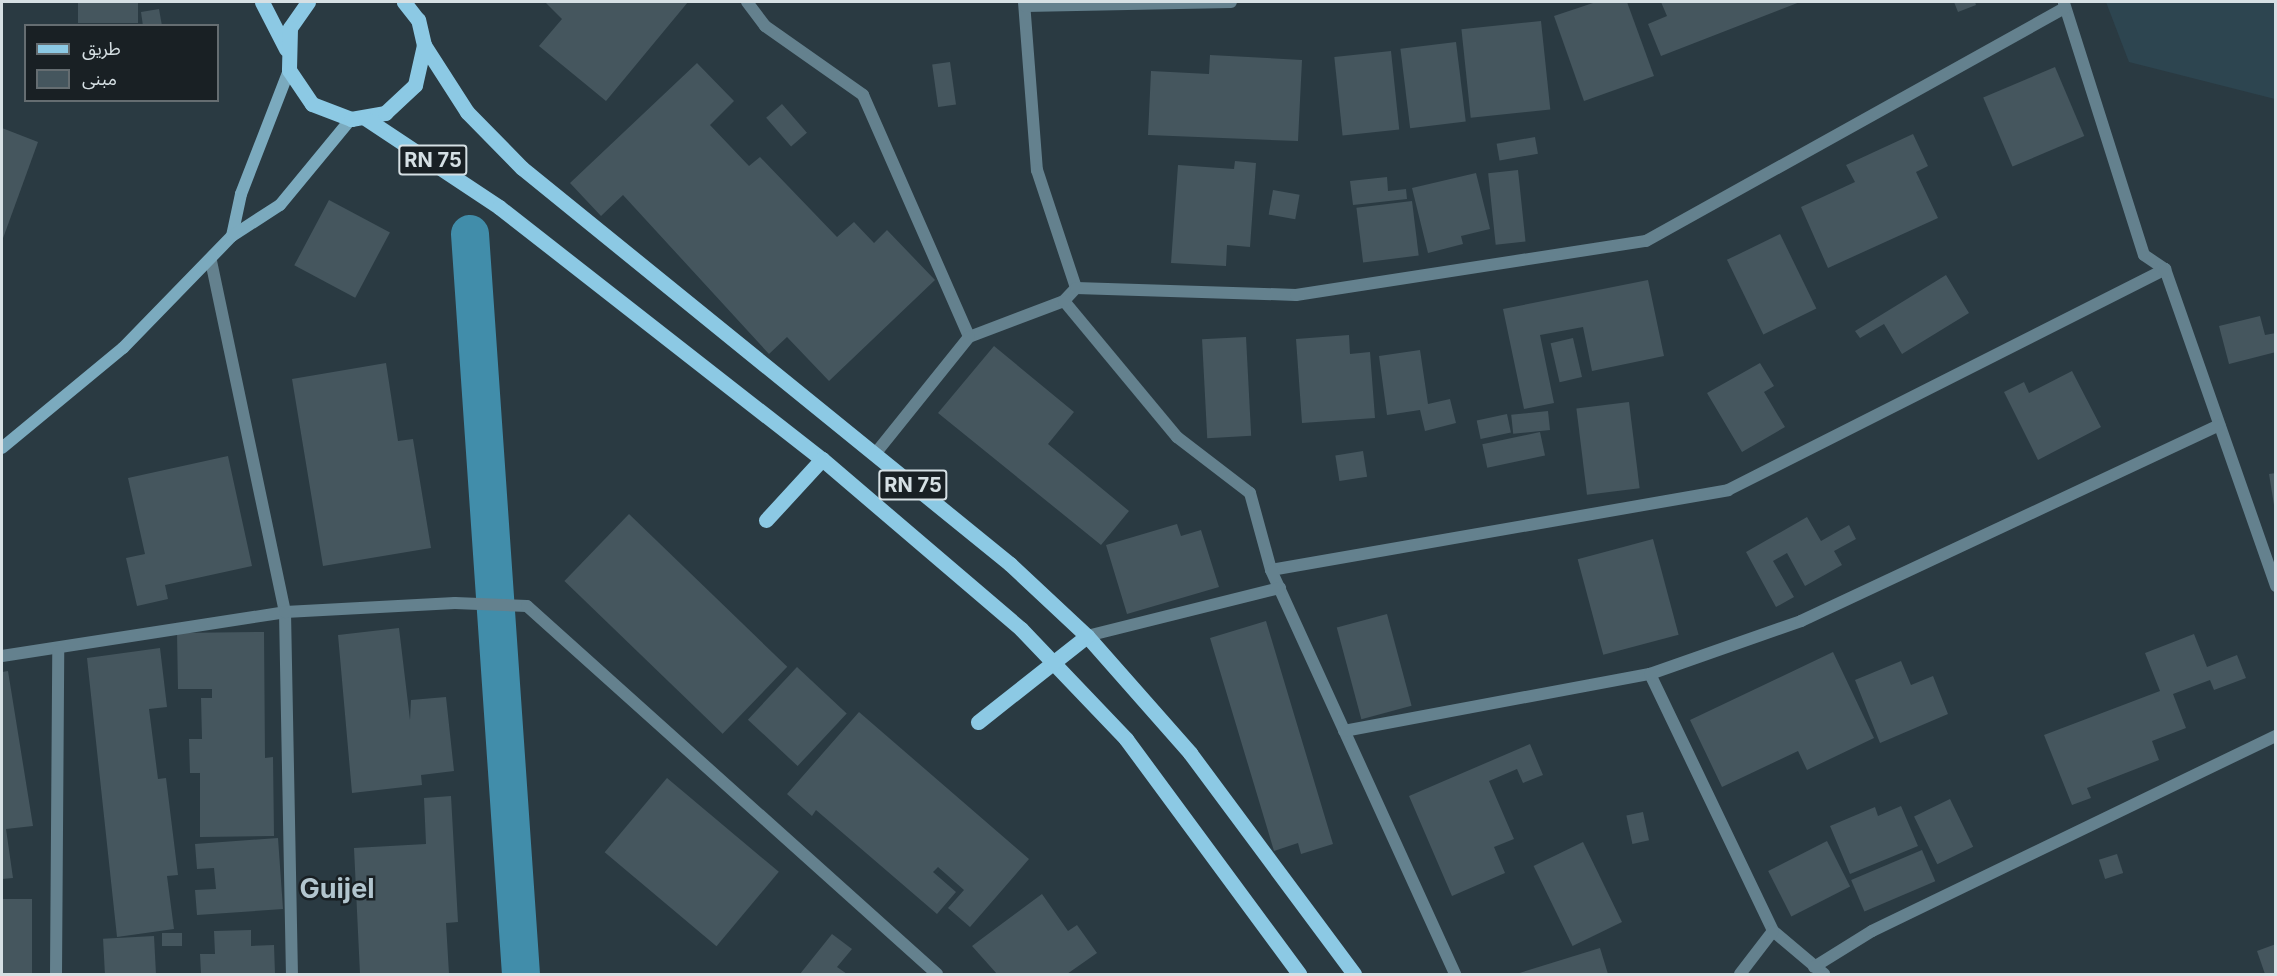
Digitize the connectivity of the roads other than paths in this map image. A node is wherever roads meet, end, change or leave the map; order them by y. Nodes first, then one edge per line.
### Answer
1 (262, 2) edge
2 (308, 2) edge
3 (747, 2) edge
4 (1231, 2) edge
5 (411, 4) edge
6 (1025, 4) edge
7 (2064, 5) edge
8 (424, 45) junction
9 (286, 49) junction
10 (289, 70) junction
11 (358, 119) junction
12 (232, 236) junction
13 (212, 261) junction
14 (2165, 268) junction
15 (1076, 288) junction
16 (1064, 301) junction
17 (969, 337) junction
18 (2219, 425) junction
19 (2, 448) edge
20 (875, 454) junction
21 (822, 459) junction
22 (766, 520) dead end
23 (1272, 570) junction
24 (2276, 586) edge
25 (1280, 588) junction
26 (285, 612) junction
27 (1087, 636) junction
28 (58, 651) junction
29 (2, 656) edge
30 (1055, 661) junction
31 (1650, 674) junction
32 (978, 722) dead end
33 (1344, 731) junction
34 (2276, 736) edge
35 (1773, 931) junction
36 (931, 971) edge
37 (1819, 971) edge
38 (56, 975) edge
39 (292, 975) edge
40 (1299, 975) edge
41 (1354, 975) edge
42 (1455, 975) edge
43 (1740, 975) edge

1 - 9 main road
2 - 9 main road
3 - 17 street
4 - 6 street
5 - 8 main road
6 - 15 street
7 - 14 street
7 - 15 street
8 - 11 main road
8 - 20 main road, RN 75
9 - 10 main road
10 - 11 main road
10 - 12 main road
11 - 12 main road
11 - 21 main road, RN 75
12 - 13 main road
13 - 19 main road
13 - 26 street
14 - 18 street
14 - 23 street
15 - 16 street
16 - 17 street
16 - 23 street
17 - 20 street
18 - 24 street
18 - 31 street
20 - 27 main road, RN 75
21 - 22 main road
21 - 30 main road, RN 75
23 - 25 street
25 - 27 street
25 - 33 street
26 - 28 street
26 - 36 street
26 - 39 street
27 - 30 main road
27 - 41 main road, RN 75
28 - 29 street
28 - 38 street
30 - 32 main road
30 - 40 main road, RN 75
31 - 33 street
31 - 35 street
33 - 42 street
34 - 37 street
35 - 37 street
35 - 43 street

